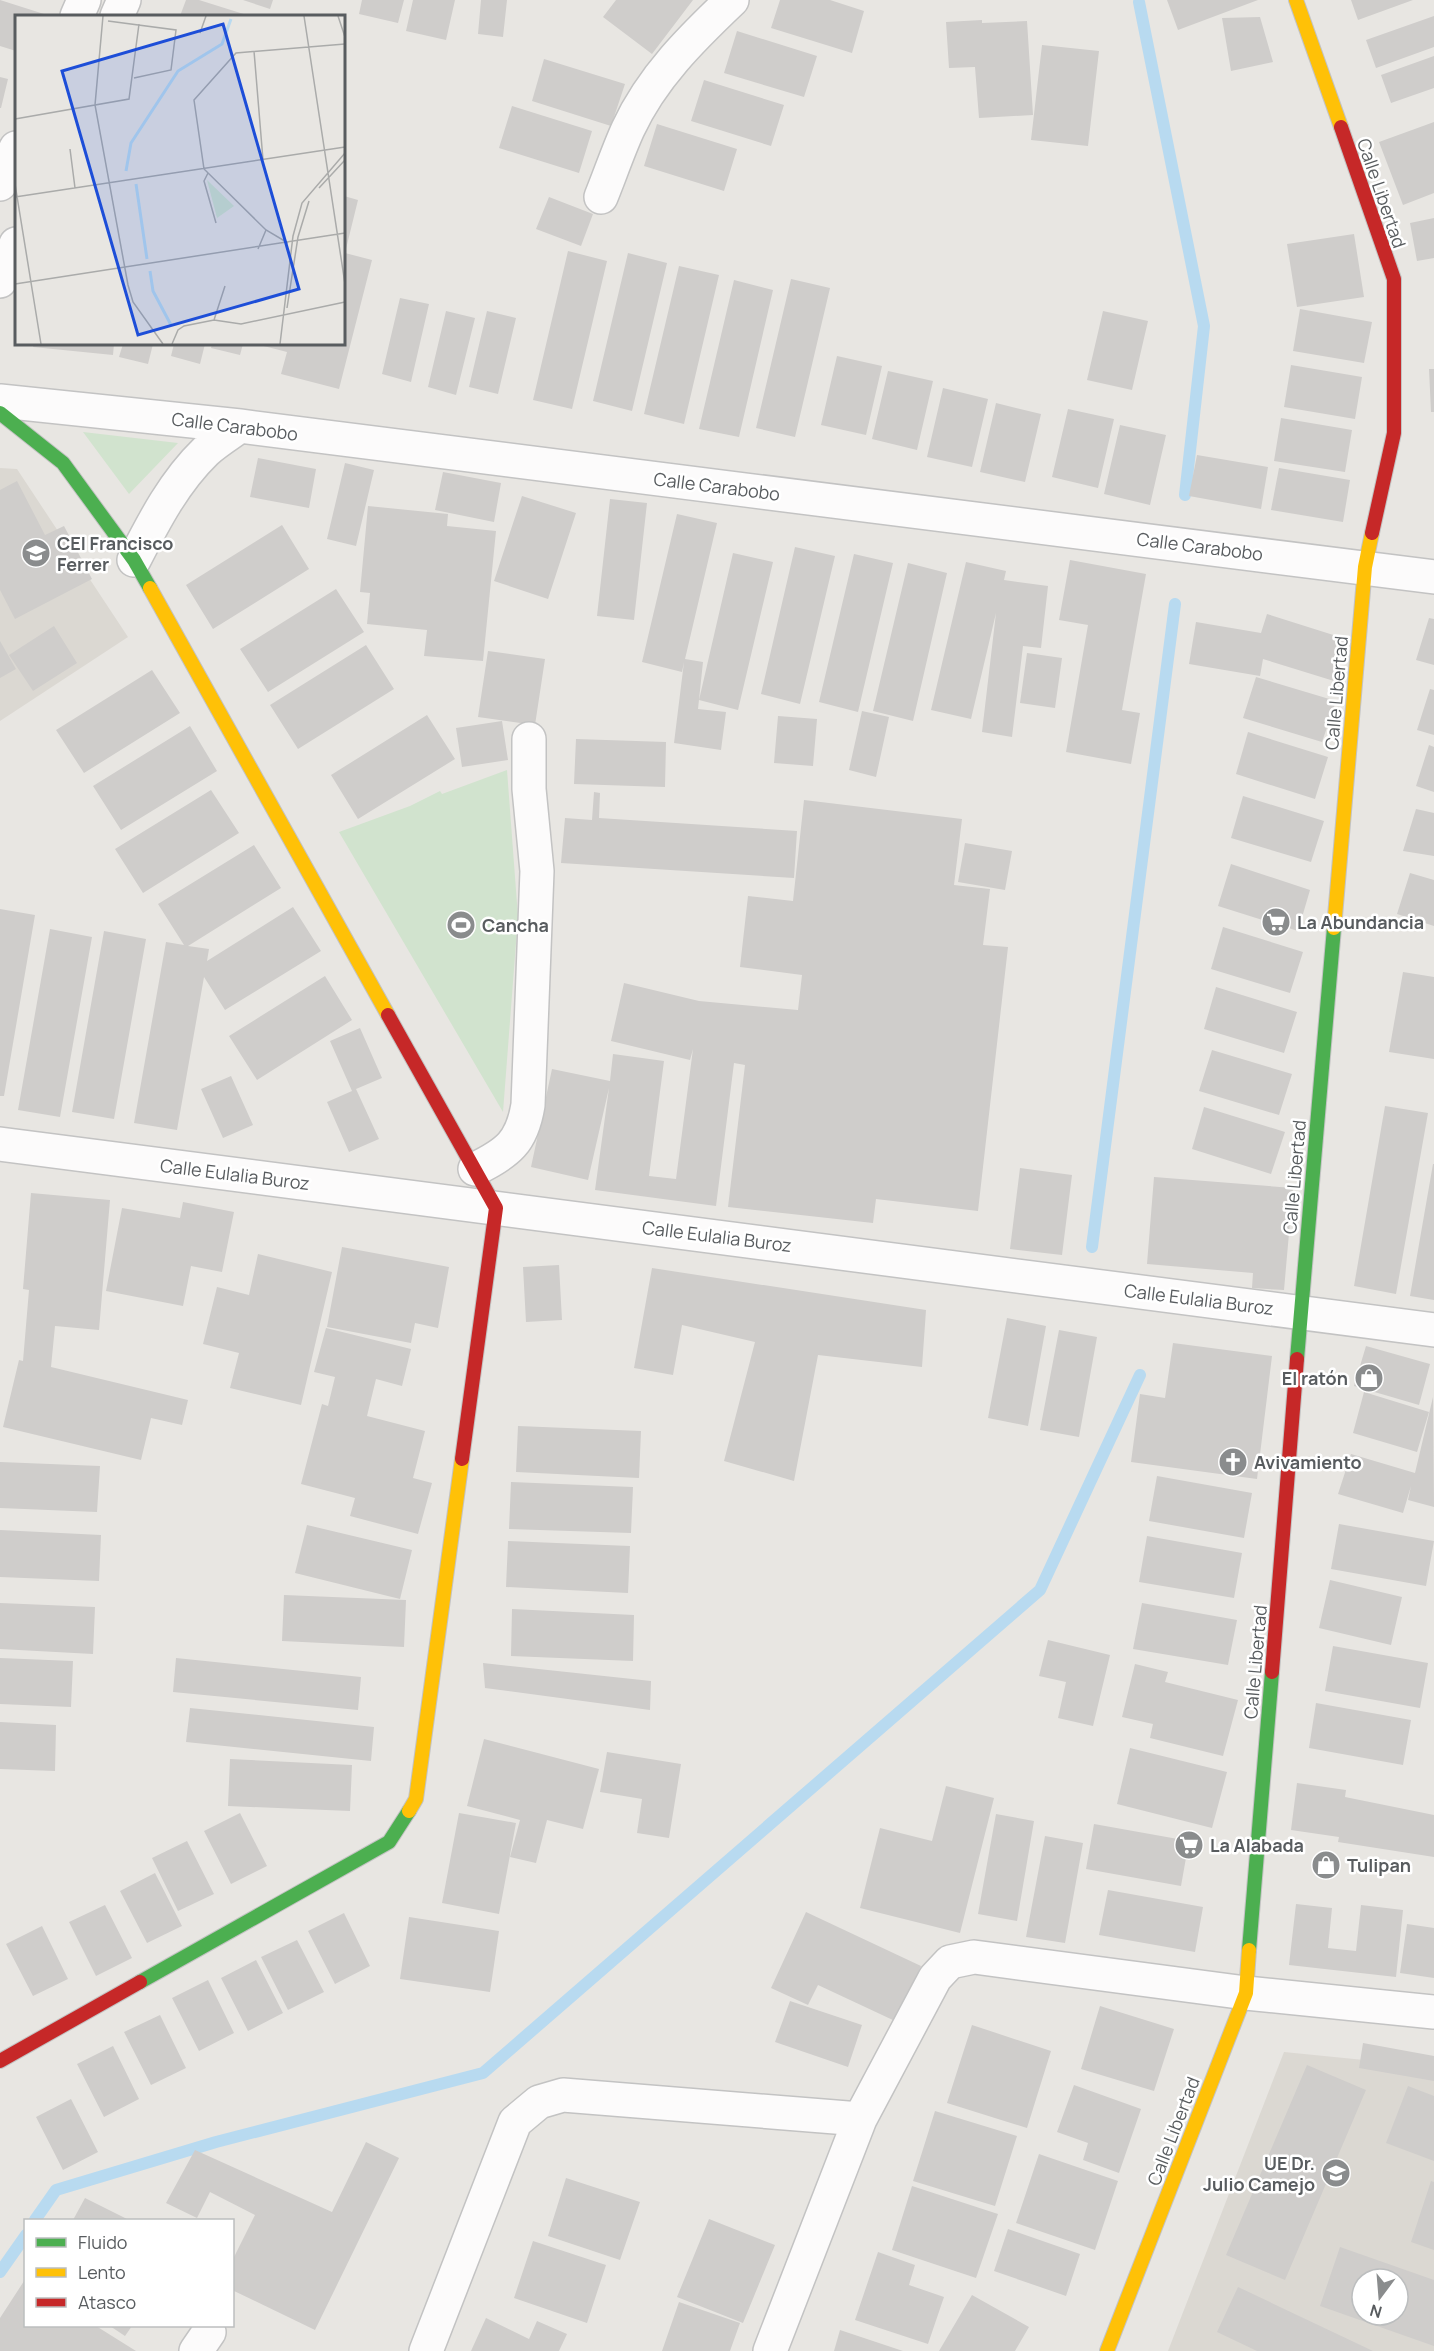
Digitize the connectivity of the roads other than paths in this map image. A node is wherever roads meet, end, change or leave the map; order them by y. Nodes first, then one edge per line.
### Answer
1 (84, 0) edge
2 (124, 0) edge
3 (732, 0) edge
4 (1296, 0) edge
5 (77, 15) edge
6 (117, 15) edge
7 (15, 150) edge
8 (0, 184) edge
9 (601, 197) dead end
10 (15, 246) edge
11 (0, 281) edge
12 (0, 401) edge
13 (0, 413) edge
14 (240, 426) junction
15 (134, 560) junction
16 (1365, 567) junction
17 (1434, 577) edge
18 (529, 739) dead end
19 (0, 1144) edge
20 (475, 1169) junction
21 (496, 1208) junction
22 (1301, 1312) junction
23 (1434, 1330) edge
24 (1246, 1993) junction
25 (1434, 2012) edge
26 (0, 2061) edge
27 (860, 2119) junction
28 (426, 2351) edge
29 (770, 2351) edge
30 (1107, 2351) edge

1 - 5 street
2 - 6 street
3 - 9 street
4 - 16 street, Calle Libertad
7 - 8 street
10 - 11 street
12 - 14 street, Calle Carabobo
13 - 15 street
14 - 15 street
14 - 16 street, Calle Carabobo
15 - 20 street
16 - 17 street, Calle Carabobo
16 - 22 street, Calle Libertad
18 - 20 street
19 - 21 street, Calle Eulalia Buroz
20 - 21 street
21 - 22 street, Calle Eulalia Buroz
21 - 26 street
22 - 23 street, Calle Eulalia Buroz
22 - 24 street, Calle Libertad
24 - 25 street
24 - 27 street
24 - 30 street, Calle Libertad
27 - 28 street
27 - 29 street

